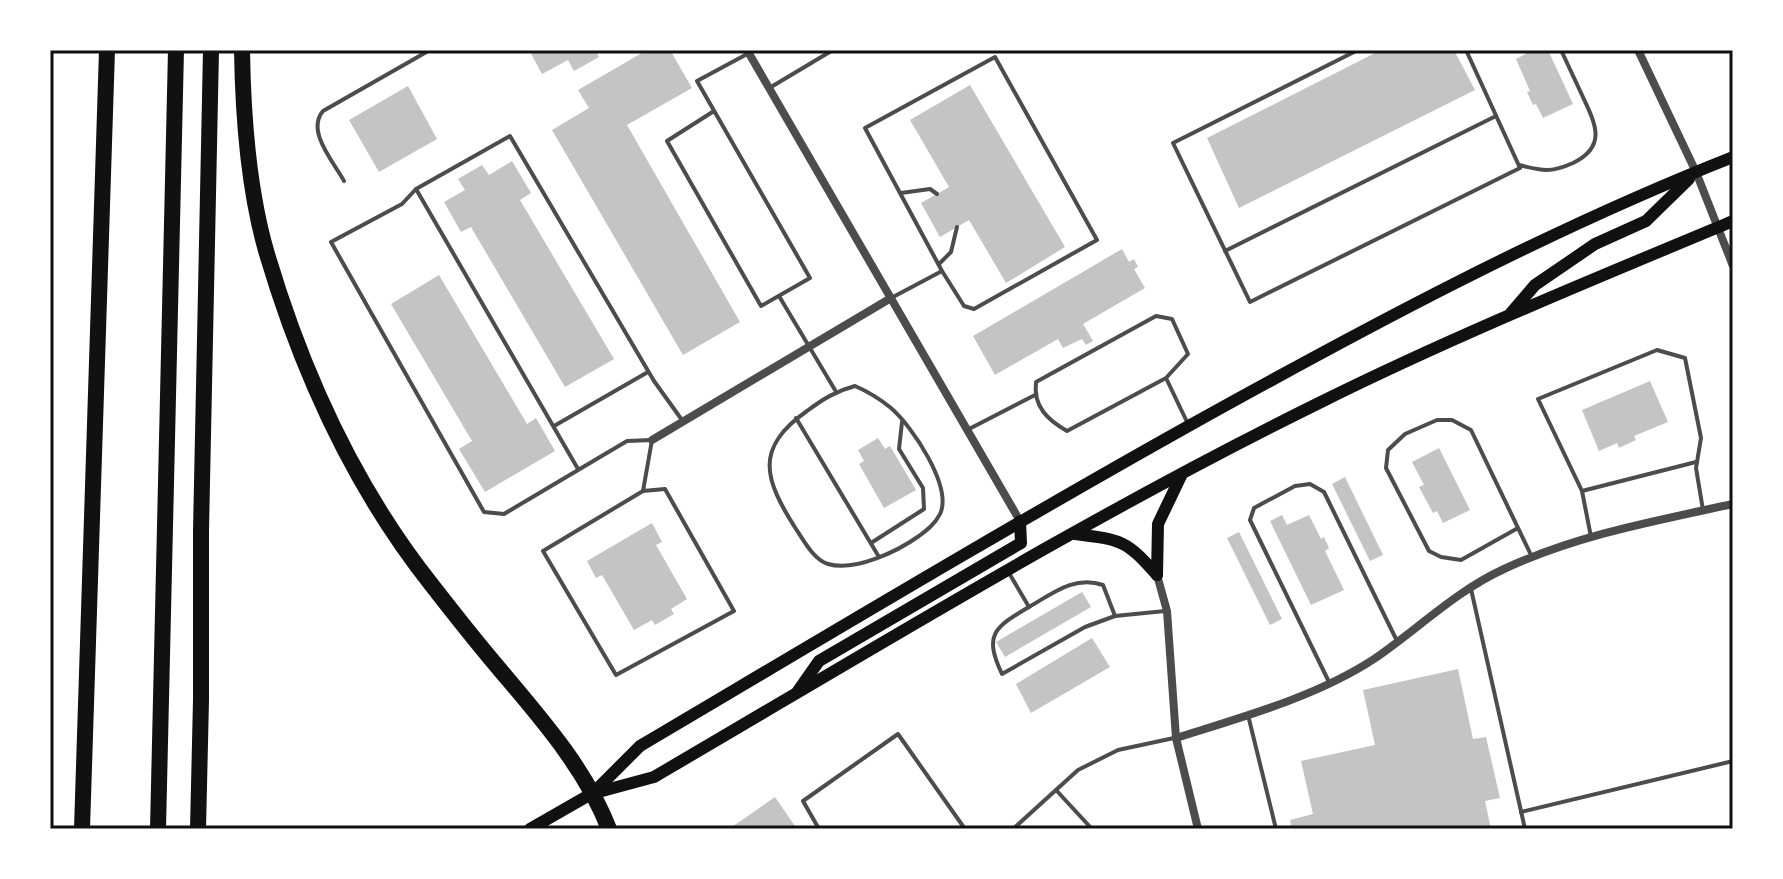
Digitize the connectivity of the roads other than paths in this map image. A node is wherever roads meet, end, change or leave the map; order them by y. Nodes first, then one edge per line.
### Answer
1 (107, 50) edge
2 (176, 50) edge
3 (211, 50) edge
4 (242, 50) edge
5 (430, 50) edge
6 (833, 50) edge
7 (1358, 50) edge
8 (1466, 50) edge
9 (1561, 50) edge
10 (1638, 50) edge
11 (748, 52) edge
12 (768, 88) junction
13 (714, 111) junction
14 (1496, 116) junction
15 (1733, 157) edge
16 (1519, 165) junction
17 (1696, 172) junction
18 (344, 181) dead end
19 (416, 189) junction
20 (901, 193) junction
21 (937, 194) dead end
22 (1733, 213) edge
23 (1733, 221) edge
24 (957, 227) dead end
25 (1719, 227) junction
26 (1225, 251) junction
27 (939, 264) junction
28 (1733, 266) edge
29 (942, 271) junction
30 (779, 296) junction
31 (891, 298) junction
32 (1509, 315) junction
33 (809, 347) junction
34 (648, 372) junction
35 (1166, 378) junction
36 (835, 391) junction
37 (1035, 395) junction
38 (796, 418) junction
39 (683, 422) junction
40 (902, 422) junction
41 (554, 426) junction
42 (1190, 426) junction
43 (967, 430) junction
44 (652, 440) junction
45 (1697, 462) junction
46 (578, 469) junction
47 (1182, 474) junction
48 (643, 491) junction
49 (1582, 491) junction
50 (1733, 504) edge
51 (1703, 510) junction
52 (1020, 521) junction
53 (1518, 528) junction
54 (1074, 534) junction
55 (1591, 537) junction
56 (871, 543) junction
57 (879, 557) junction
58 (1532, 557) junction
59 (1008, 571) junction
60 (1157, 575) junction
61 (1470, 587) junction
62 (1029, 607) junction
63 (1167, 611) junction
64 (1115, 616) junction
65 (1397, 641) junction
66 (1329, 682) junction
67 (795, 695) junction
68 (1248, 715) junction
69 (1176, 738) junction
70 (1733, 761) edge
71 (1056, 790) junction
72 (591, 794) junction
73 (1521, 812) junction
74 (82, 829) edge
75 (158, 829) edge
76 (198, 829) edge
77 (530, 829) edge
78 (609, 829) edge
79 (819, 829) edge
80 (965, 829) edge
81 (1013, 829) edge
82 (1092, 829) edge
83 (1198, 829) edge
84 (1276, 829) edge
85 (1525, 829) edge

1 - 74 highway
2 - 75 highway
3 - 76 highway
4 - 72 highway
5 - 18 lane
6 - 12 lane
7 - 26 lane
8 - 14 lane
9 - 16 lane
10 - 17 street
11 - 12 street
11 - 13 lane
12 - 31 street
13 - 30 lane
13 - 30 lane
14 - 16 lane
14 - 26 lane
15 - 17 main road
16 - 26 lane
17 - 25 street
17 - 32 main road
17 - 42 main road
19 - 34 lane
19 - 41 lane
19 - 46 lane
20 - 21 lane
20 - 27 lane
20 - 29 lane
22 - 25 main road
23 - 25 main road
24 - 27 lane
25 - 28 street
25 - 32 main road
27 - 29 lane
29 - 31 lane
30 - 33 lane
31 - 33 street
31 - 43 street
32 - 47 main road
33 - 36 lane
33 - 39 street
34 - 39 lane
34 - 41 lane
35 - 37 lane
35 - 37 lane
35 - 42 lane
36 - 38 lane
36 - 40 lane
37 - 43 lane
38 - 56 lane
38 - 57 lane
39 - 44 street
40 - 56 lane
40 - 57 lane
41 - 46 lane
42 - 52 main road
43 - 52 street
44 - 46 lane
44 - 48 lane
45 - 49 lane
45 - 49 lane
45 - 51 lane
47 - 54 main road
47 - 60 main road
48 - 48 lane
49 - 55 lane
50 - 51 street
51 - 55 street
52 - 67 main road
52 - 72 main road
53 - 53 lane
53 - 58 lane
54 - 59 main road
54 - 60 main road
55 - 58 street
56 - 57 lane
58 - 61 street
59 - 62 lane
59 - 67 main road
60 - 63 street
61 - 65 street
61 - 73 lane
62 - 64 lane
62 - 64 lane
63 - 64 lane
63 - 69 street
65 - 66 street
65 - 66 lane
66 - 68 street
67 - 72 main road
68 - 69 street
68 - 84 lane
69 - 71 lane
69 - 83 street
70 - 73 lane
71 - 81 lane
71 - 82 lane
72 - 77 main road
72 - 78 highway
73 - 85 lane
79 - 80 lane

